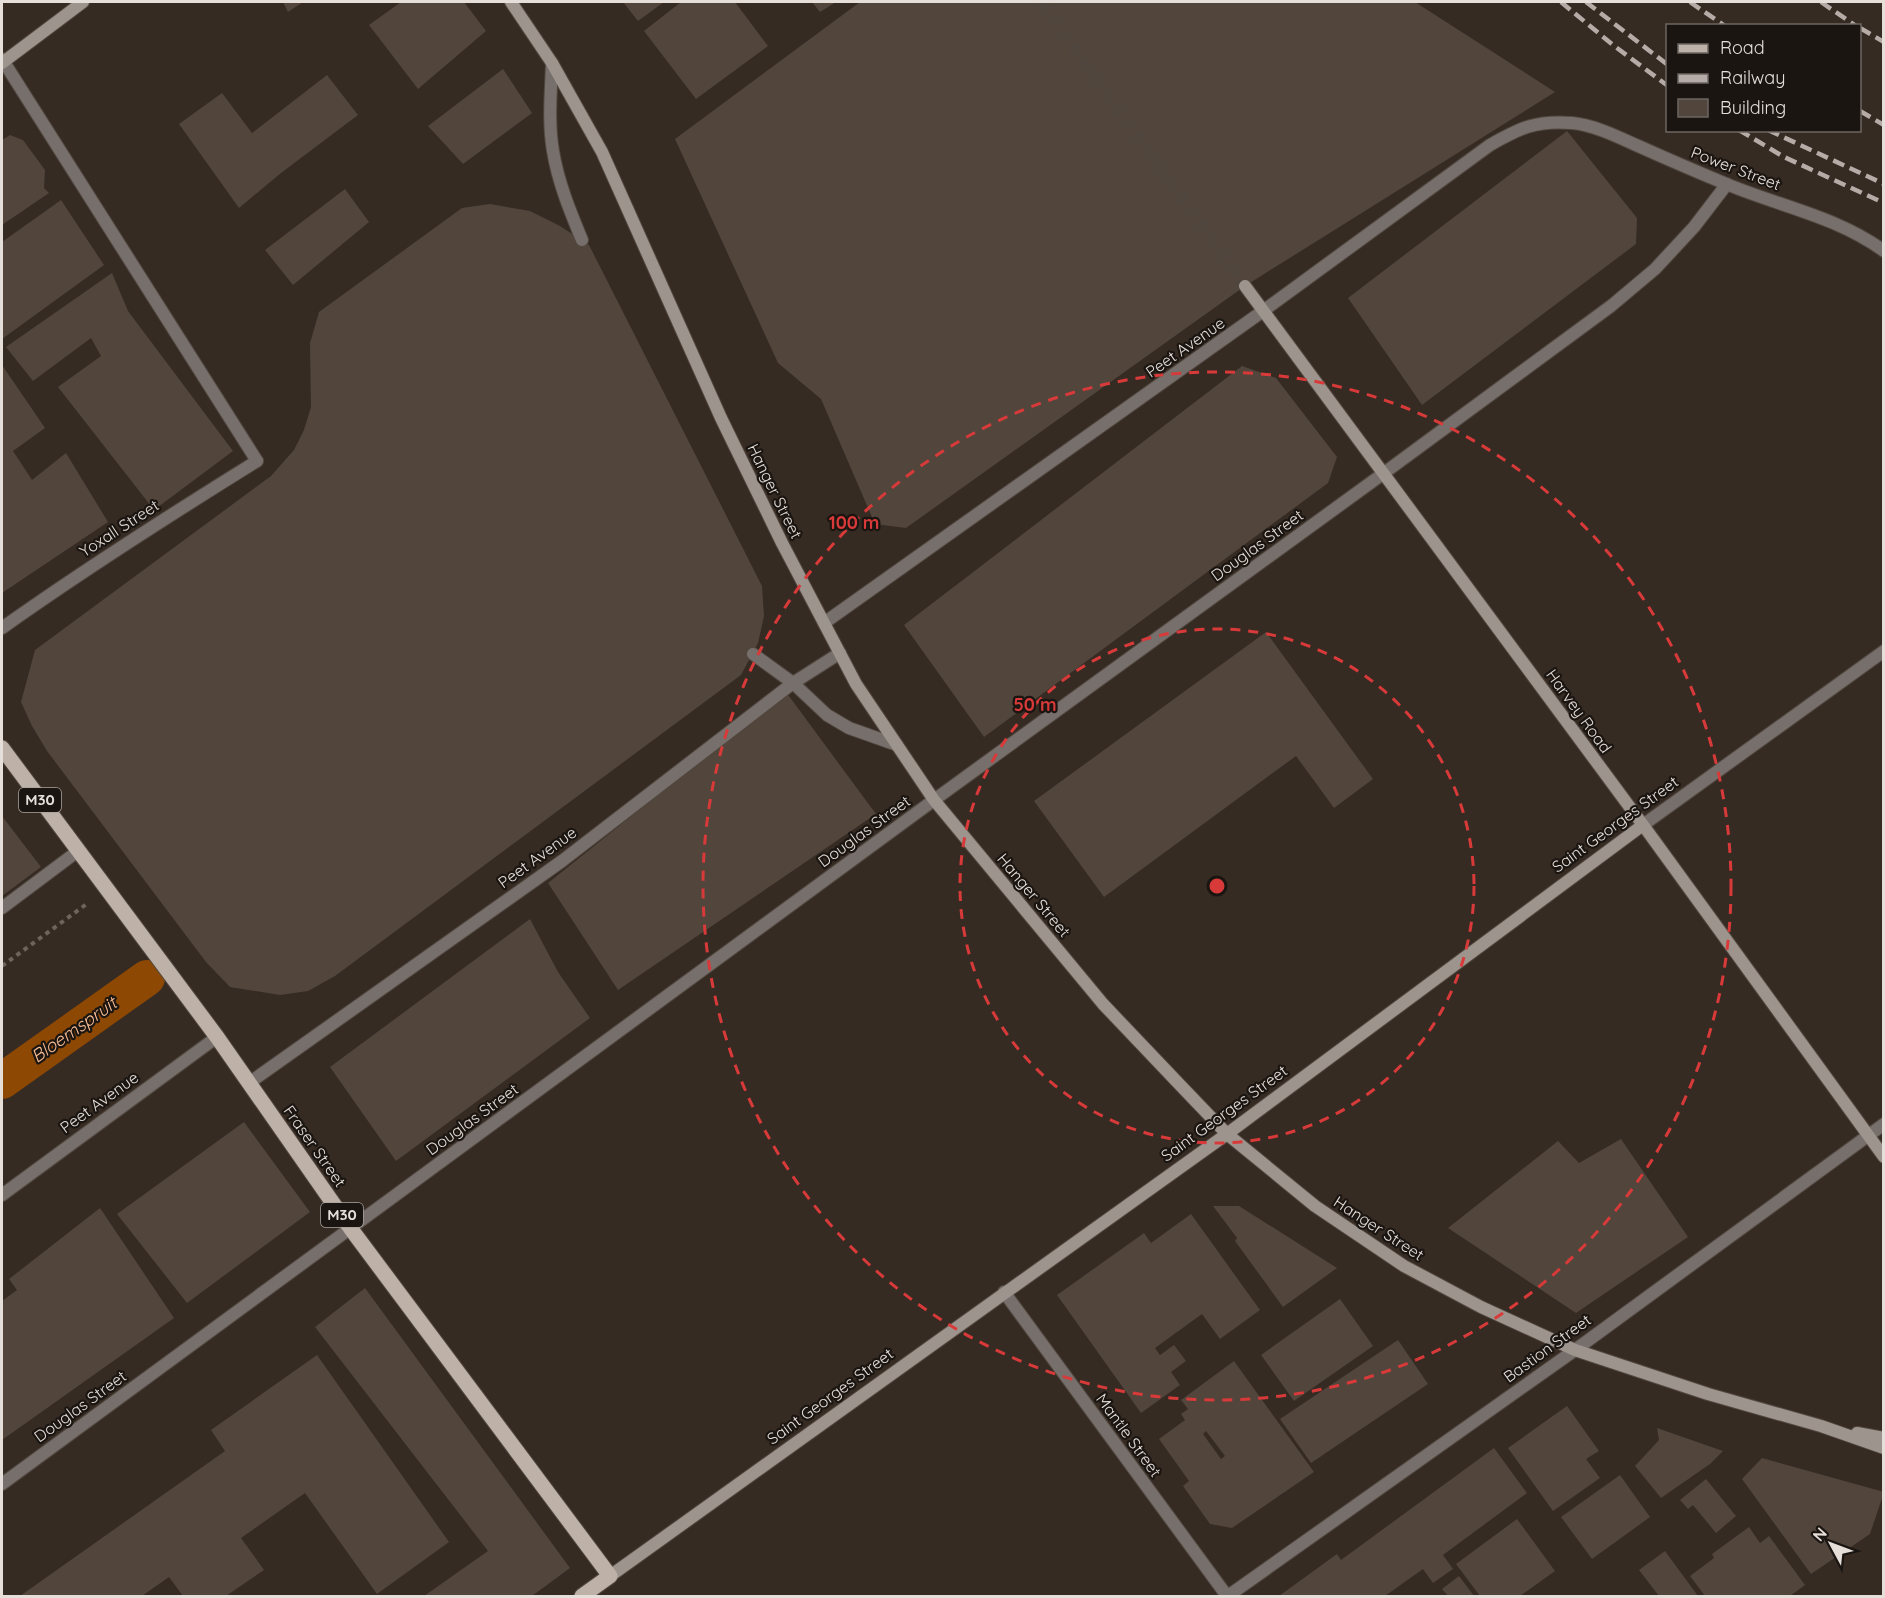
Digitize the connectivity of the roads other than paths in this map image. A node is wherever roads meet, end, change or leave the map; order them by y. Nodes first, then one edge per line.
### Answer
1 (83, 2) edge
2 (511, 2) edge
3 (2, 61) edge
4 (552, 63) junction
5 (1574, 123) joint
6 (1727, 184) junction
7 (582, 240) dead end
8 (1884, 251) edge
9 (1245, 286) tunnel mouth
10 (1263, 311) junction
11 (1384, 473) junction
12 (824, 623) junction
13 (2, 628) edge
14 (1884, 651) edge
15 (840, 653) junction
16 (753, 654) dead end
17 (793, 683) junction
18 (897, 745) junction
19 (2, 748) edge
20 (934, 800) junction
21 (1643, 825) junction
22 (78, 852) junction
23 (2, 908) edge
24 (217, 1037) junction
25 (249, 1083) junction
26 (1884, 1124) edge
27 (1227, 1134) junction
28 (1867, 1136) junction
29 (1884, 1157) edge
30 (2, 1195) edge
31 (351, 1229) junction
32 (1004, 1292) junction
33 (1575, 1350) junction
34 (1821, 1426) junction
35 (1884, 1438) edge
36 (1884, 1448) edge
37 (2, 1484) edge
38 (610, 1576) junction
39 (582, 1596) edge
40 (1228, 1596) edge

1 - 3 main road
2 - 4 main road, Hanger Street
3 - 13 street, Yoxall Street
4 - 7 street
4 - 12 main road, Hanger Street
5 - 6 street, Power Street
5 - 10 street, Peet Avenue
6 - 8 street, Power Street
6 - 11 street, Douglas Street
9 - 10 main road, Harvey Road
10 - 11 main road, Harvey Road
10 - 12 street, Peet Avenue
11 - 20 street, Douglas Street
11 - 21 main road, Harvey Road
12 - 15 main road, Hanger Street
14 - 21 street, Saint Georges Street
15 - 17 street, Peet Avenue
15 - 18 main road, Hanger Street
16 - 17 street
17 - 18 street
17 - 25 street, Peet Avenue
18 - 20 main road, Hanger Street
19 - 22 main road, M30
20 - 27 main road, Hanger Street
20 - 31 street, Douglas Street
21 - 27 main road, Saint Georges Street
21 - 28 main road, Harvey Road
22 - 23 street
22 - 24 main road, Fraser Street / M30
24 - 25 main road, Fraser Street / M30
24 - 30 street, Peet Avenue
25 - 31 main road, Fraser Street / M30
26 - 28 street, Bastion Street
27 - 32 main road, Saint Georges Street
27 - 33 main road, Hanger Street
28 - 29 main road, Harvey Road
28 - 33 street, Bastion Street
31 - 37 street, Douglas Street
31 - 38 main road, Fraser Street / M30
32 - 38 main road, Saint Georges Street
32 - 40 street, Mantle Street
33 - 34 main road, Hanger Street
33 - 40 street, Bastion Street
34 - 35 main road
34 - 36 main road, Hanger Street
38 - 39 main road, Saint Georges Street

